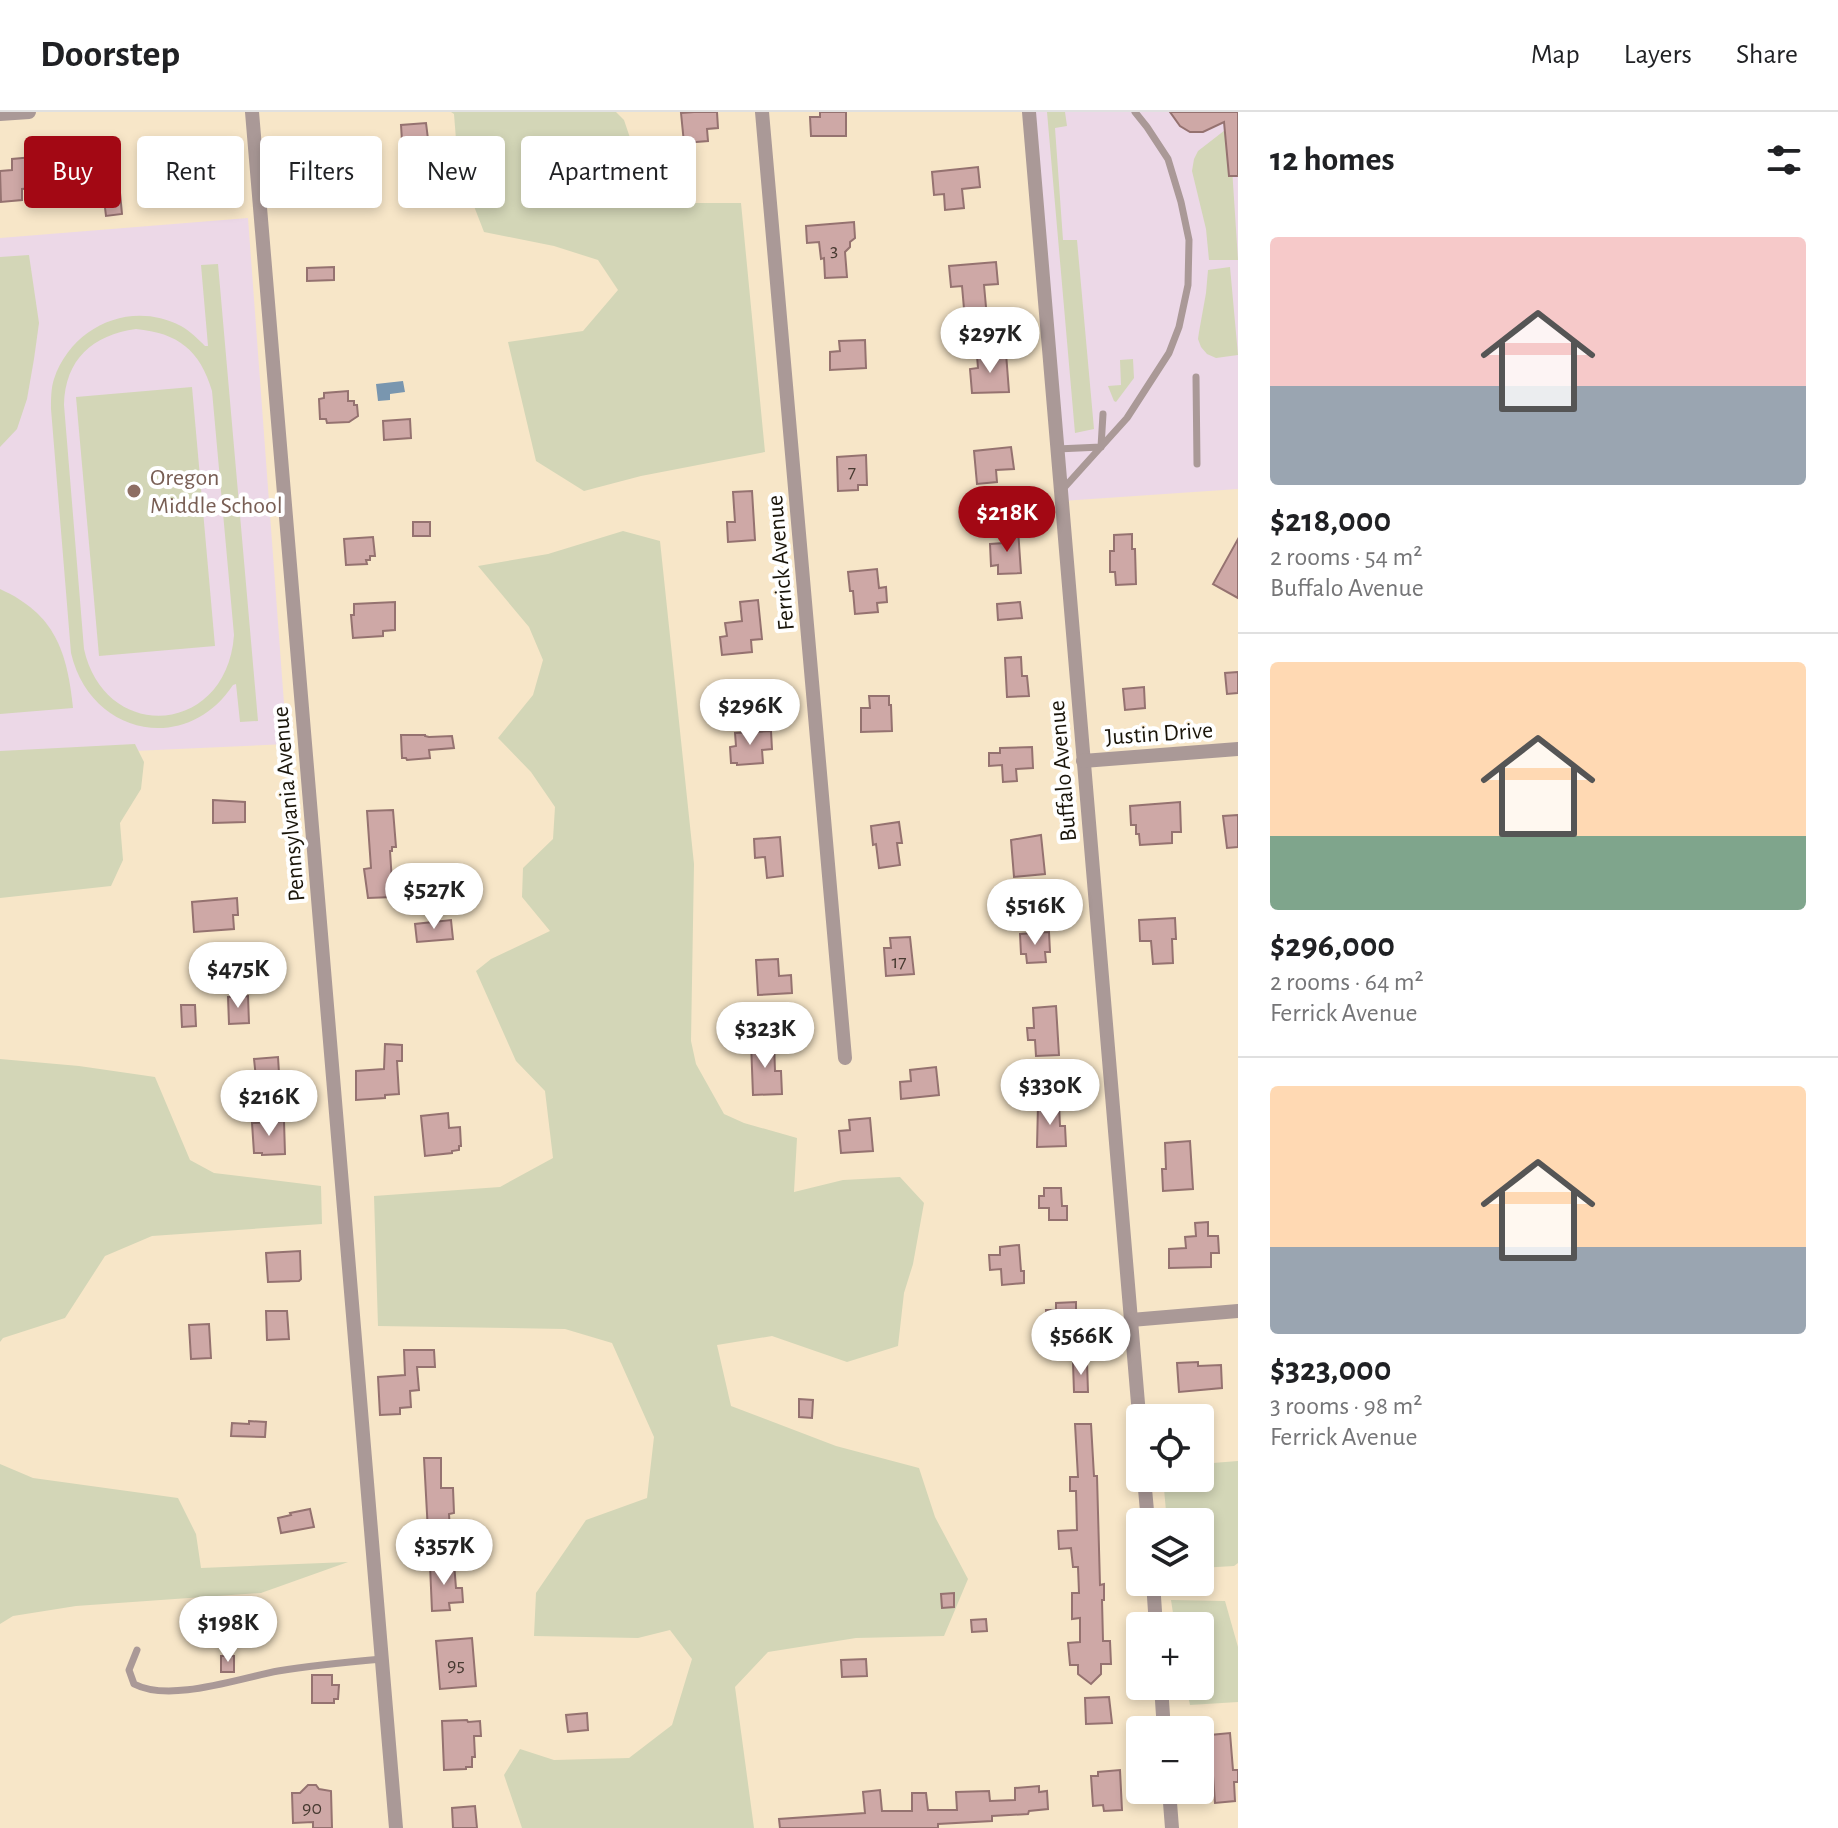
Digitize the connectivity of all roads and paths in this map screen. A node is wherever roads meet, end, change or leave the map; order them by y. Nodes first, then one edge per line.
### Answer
1 (29, 112) edge
2 (252, 112) edge
3 (762, 112) edge
4 (1029, 112) edge
5 (1135, 112) edge
6 (0, 114) edge
7 (1196, 377) dead end
8 (1103, 414) dead end
9 (1101, 447) junction
10 (1057, 449) junction
11 (1197, 464) dead end
12 (1061, 492) junction
13 (1238, 749) edge
14 (1083, 761) junction
15 (845, 1058) dead end
16 (1238, 1311) edge
17 (1131, 1320) junction
18 (1138, 1404) edge
19 (137, 1650) dead end
20 (382, 1659) junction
21 (1170, 1804) edge
22 (396, 1828) edge
23 (1172, 1828) edge

1 - 6 street
2 - 20 street, Pennsylvania Avenue
3 - 15 street, Ferrick Avenue
4 - 10 street, Buffalo Avenue
5 - 9 lane
7 - 11 lane
8 - 9 lane
9 - 10 lane
9 - 12 lane
10 - 12 street, Buffalo Avenue
12 - 14 street, Buffalo Avenue
13 - 14 street, Justin Drive
14 - 17 street, Buffalo Avenue
16 - 17 street
17 - 18 street, Buffalo Avenue
19 - 20 lane
20 - 22 street, Pennsylvania Avenue
21 - 23 street

